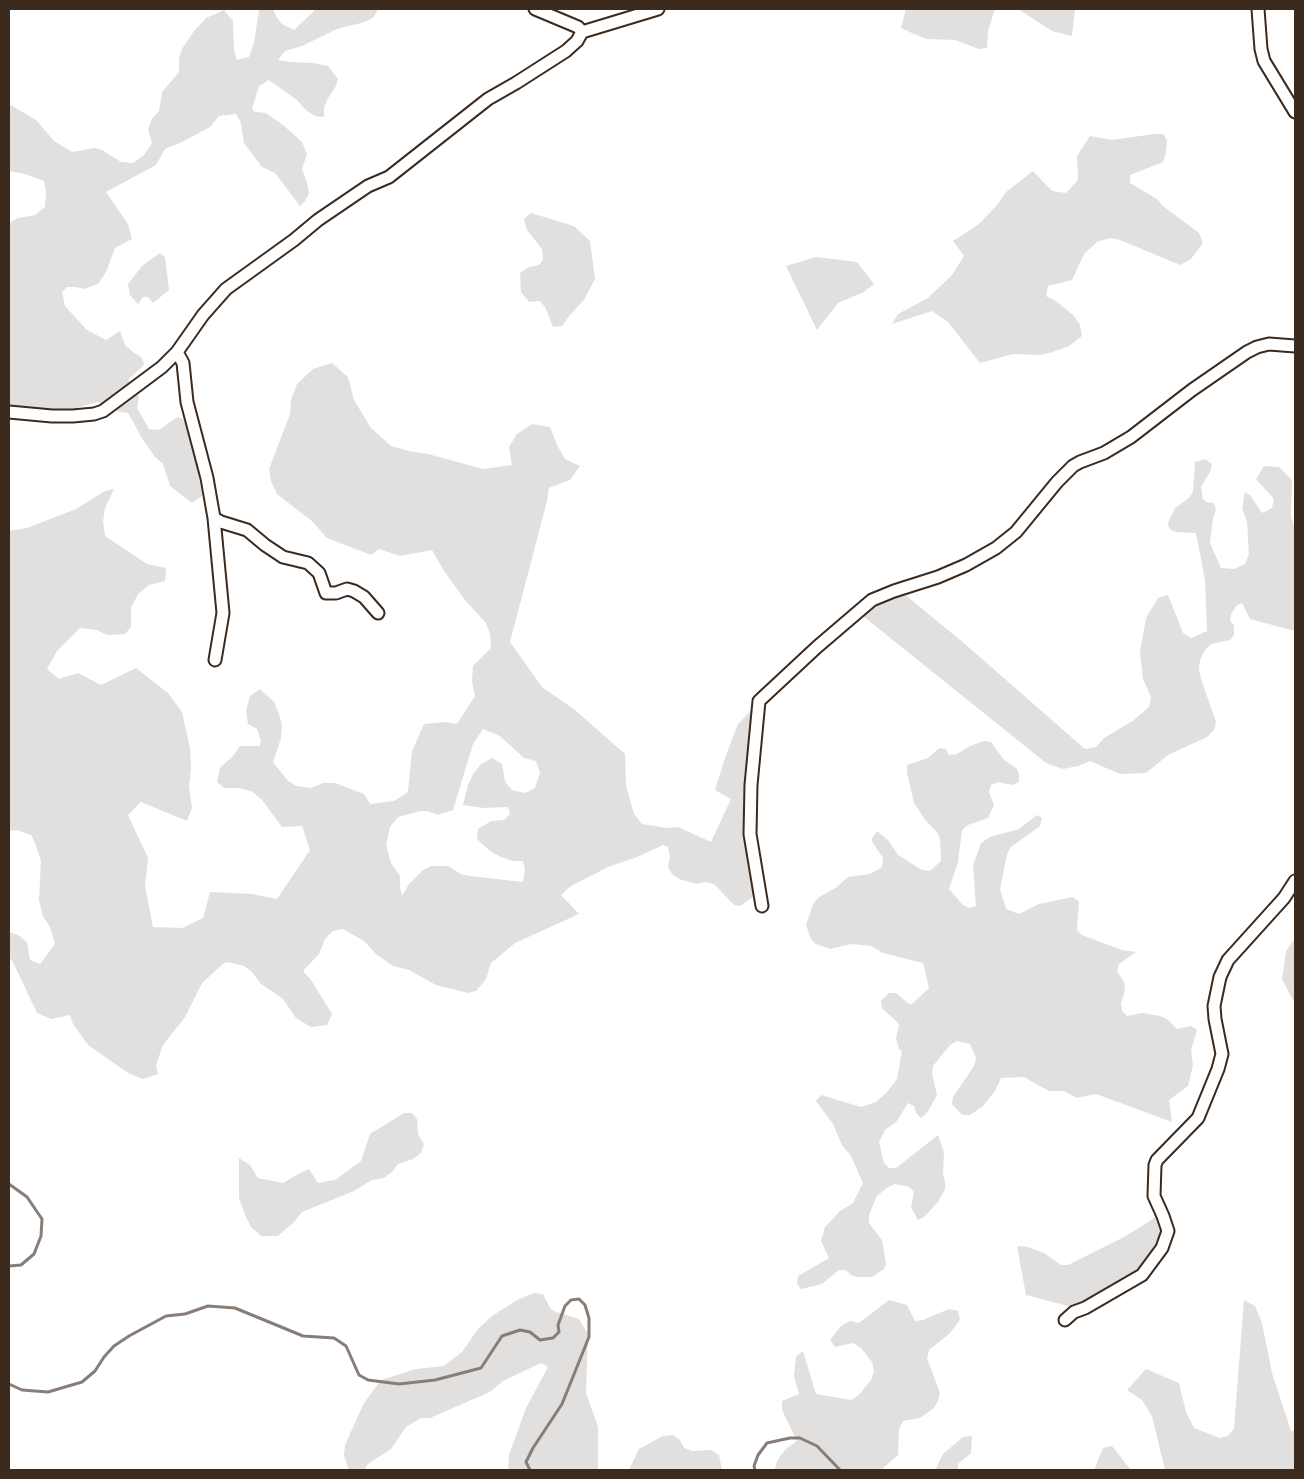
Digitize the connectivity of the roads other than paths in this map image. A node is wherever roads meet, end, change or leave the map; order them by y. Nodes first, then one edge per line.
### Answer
1 (535, 9) edge
2 (658, 9) edge
3 (1258, 9) edge
4 (582, 32) junction
5 (1295, 112) edge
6 (1295, 346) edge
7 (177, 352) junction
8 (9, 412) edge
9 (214, 518) junction
10 (378, 613) dead end
11 (216, 660) dead end
12 (1295, 881) edge
13 (762, 906) dead end
14 (1065, 1320) dead end

1 - 4 street
2 - 4 street
3 - 5 street
4 - 7 street
6 - 13 street
7 - 8 street
7 - 9 street
9 - 10 street
9 - 11 street
12 - 14 street

